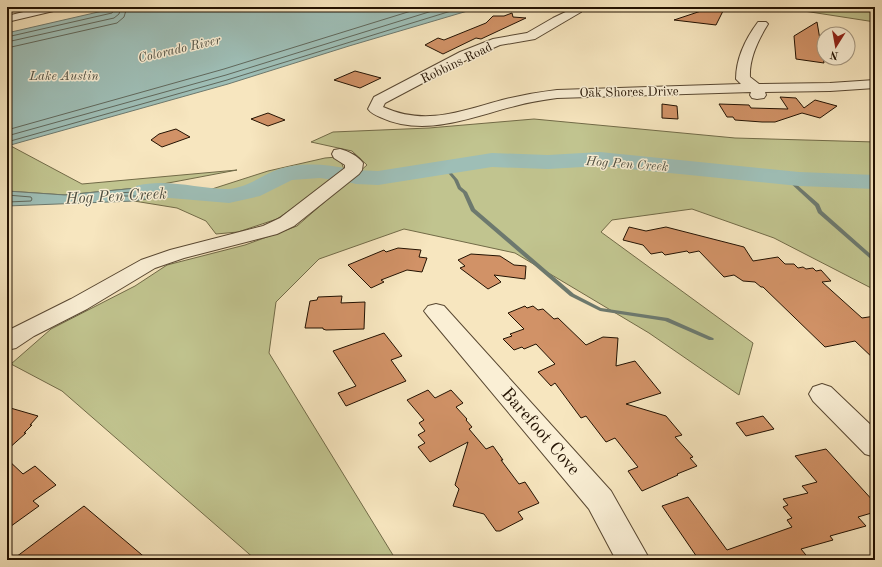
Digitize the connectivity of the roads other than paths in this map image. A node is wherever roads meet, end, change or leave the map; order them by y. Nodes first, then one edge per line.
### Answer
1 (58, 7) edge
2 (577, 10) dead end
3 (7, 19) edge
4 (762, 24) dead end
5 (875, 84) edge
6 (756, 88) junction
7 (386, 116) joint
8 (340, 154) dead end
9 (436, 311) dead end
10 (7, 342) edge
11 (822, 394) dead end
12 (875, 446) edge
13 (633, 560) edge

1 - 3 street
2 - 7 street, Robbins Road
4 - 6 street
5 - 6 street
6 - 7 street, Oak Shores Drive
8 - 10 street
9 - 13 street, Barefoot Cove
11 - 12 street

